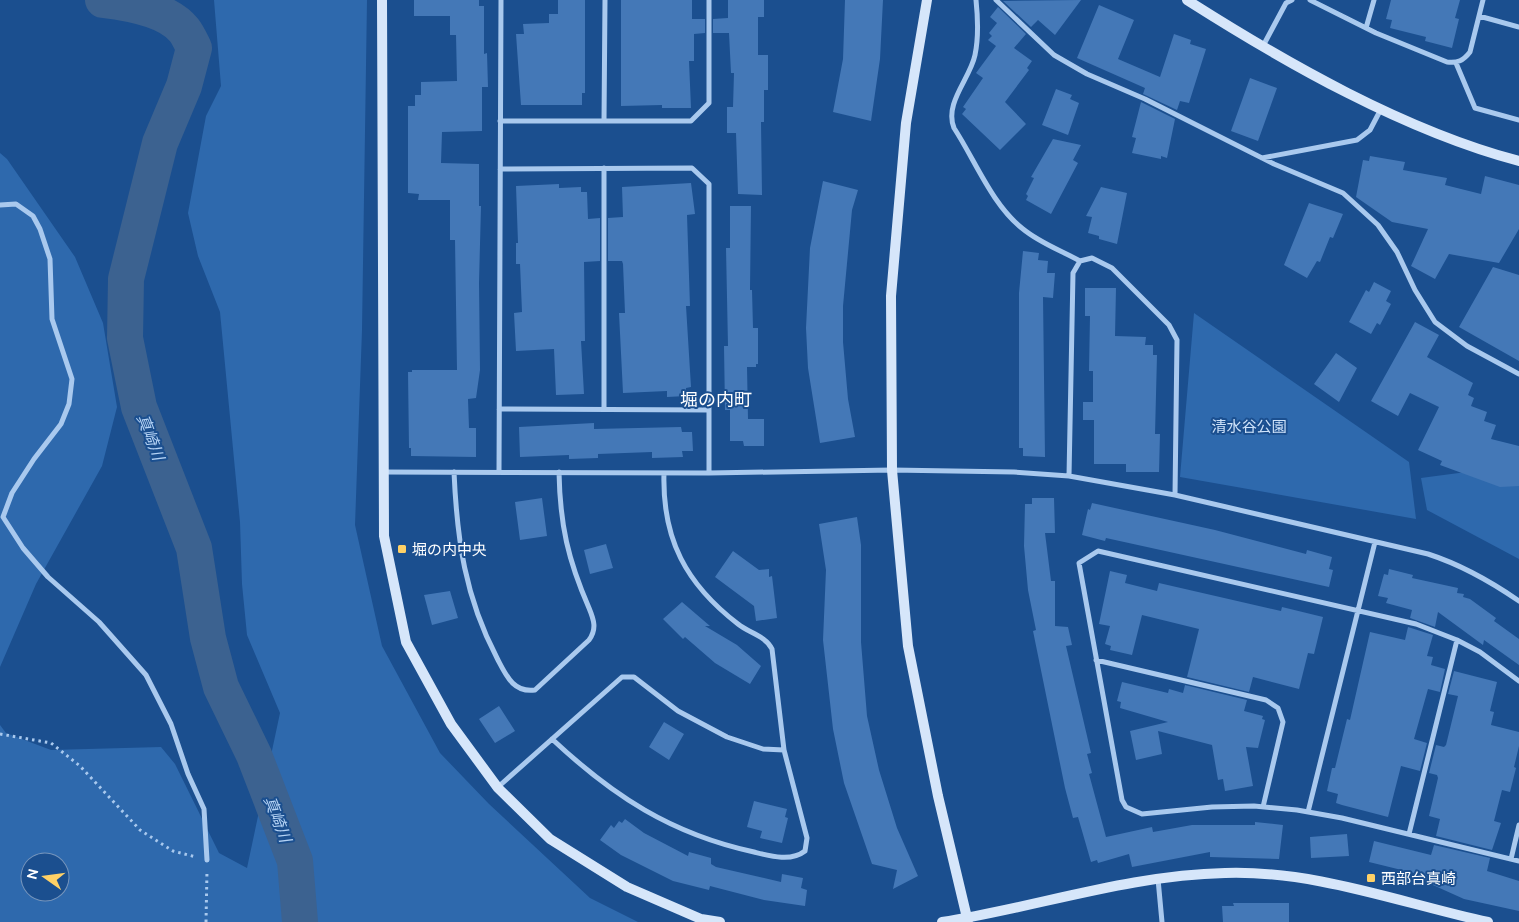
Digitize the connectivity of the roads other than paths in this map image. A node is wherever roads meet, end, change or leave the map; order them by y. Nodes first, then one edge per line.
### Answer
1 (382, 0) edge
2 (501, 0) edge
3 (605, 0) edge
4 (709, 0) edge
5 (927, 0) edge
6 (976, 0) edge
7 (996, 0) edge
8 (1187, 0) edge
9 (1292, 0) edge
10 (1310, 0) edge
11 (1374, 0) edge
12 (1483, 0) edge
13 (1479, 16) junction
14 (1519, 27) edge
15 (1366, 28) junction
16 (1263, 46) junction
17 (1456, 63) junction
18 (1382, 109) junction
19 (1519, 120) edge
20 (500, 121) junction
21 (604, 121) junction
22 (1262, 158) junction
23 (1519, 161) edge
24 (604, 168) junction
25 (500, 169) junction
26 (0, 205) edge
27 (1080, 261) junction
28 (1519, 374) edge
29 (499, 409) junction
30 (604, 410) junction
31 (709, 410) junction
32 (892, 470) junction
33 (383, 472) junction
34 (454, 472) junction
35 (499, 472) junction
36 (559, 472) junction
37 (664, 472) junction
38 (709, 473) junction
39 (1069, 476) junction
40 (1175, 495) junction
41 (1375, 542) junction
42 (1519, 602) edge
43 (1358, 610) junction
44 (1457, 640) junction
45 (1096, 660) junction
46 (1519, 681) edge
47 (552, 739) junction
48 (784, 750) junction
49 (498, 788) junction
50 (1262, 807) junction
51 (1308, 812) junction
52 (1519, 825) edge
53 (1409, 834) junction
54 (1510, 859) junction
55 (207, 860) road end
56 (1519, 862) edge
57 (1158, 880) junction
58 (968, 920) edge
59 (720, 922) edge
60 (942, 922) edge
61 (1162, 922) edge
62 (1488, 922) edge

1 - 33 street
2 - 20 street
3 - 21 street
4 - 21 street
5 - 32 street
6 - 27 street
7 - 22 street
8 - 16 street
9 - 16 street
10 - 15 street
11 - 15 street
12 - 13 street
13 - 14 street
13 - 17 street
15 - 17 street
16 - 18 street
17 - 19 street
18 - 22 street
18 - 23 street
20 - 21 street
20 - 25 street
22 - 28 street
24 - 25 street
24 - 30 street
24 - 31 street
25 - 29 street
26 - 55 street
27 - 39 street
27 - 40 street
29 - 30 street
29 - 35 street
30 - 31 street
31 - 38 street
32 - 38 street
32 - 39 street
32 - 58 street
33 - 34 street
33 - 49 street
34 - 35 street
34 - 36 street
35 - 36 street
36 - 37 street
37 - 38 street
37 - 48 street
39 - 40 street
40 - 41 street
41 - 42 street
41 - 43 street
43 - 44 street
43 - 45 street
43 - 51 street
44 - 46 street
44 - 53 street
45 - 50 street
45 - 50 street
47 - 48 street
47 - 48 street
47 - 49 street
49 - 59 street
50 - 51 street
51 - 53 street
52 - 54 street
53 - 54 street
54 - 56 street
57 - 58 street
57 - 61 street
57 - 62 street
58 - 60 street

